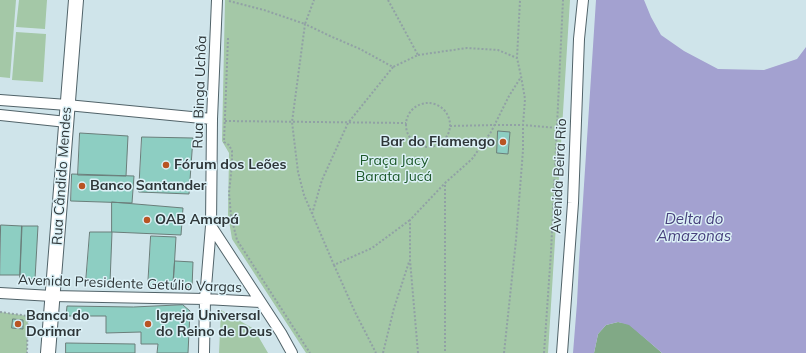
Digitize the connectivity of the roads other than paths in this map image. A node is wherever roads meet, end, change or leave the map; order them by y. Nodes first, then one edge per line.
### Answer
1 (76, 0) edge
2 (217, 0) edge
3 (583, 0) edge
4 (0, 100) edge
5 (67, 105) junction
6 (0, 115) edge
7 (212, 119) junction
8 (67, 122) junction
9 (211, 226) junction
10 (0, 293) edge
11 (52, 296) junction
12 (205, 299) junction
13 (260, 302) junction
14 (48, 353) edge
15 (204, 353) edge
16 (292, 353) edge
17 (562, 353) edge

1 - 5 main road, Rua Cândido Mendes
2 - 7 street, Rua Binga Uchôa
3 - 17 street, Avenida Beira Rio
4 - 5 street
5 - 7 street
5 - 8 main road, Rua Cândido Mendes
6 - 8 street
7 - 9 street, Rua Binga Uchôa
8 - 11 main road, Rua Cândido Mendes
9 - 12 street, Rua Binga Uchôa
9 - 13 street
10 - 11 street, Avenida Presidente Getúlio Vargas
11 - 12 street, Avenida Presidente Getúlio Vargas
11 - 14 main road, Rua Cândido Mendes
12 - 13 street, Avenida Presidente Getúlio Vargas
12 - 15 street, Rua Binga Uchôa
13 - 16 street

